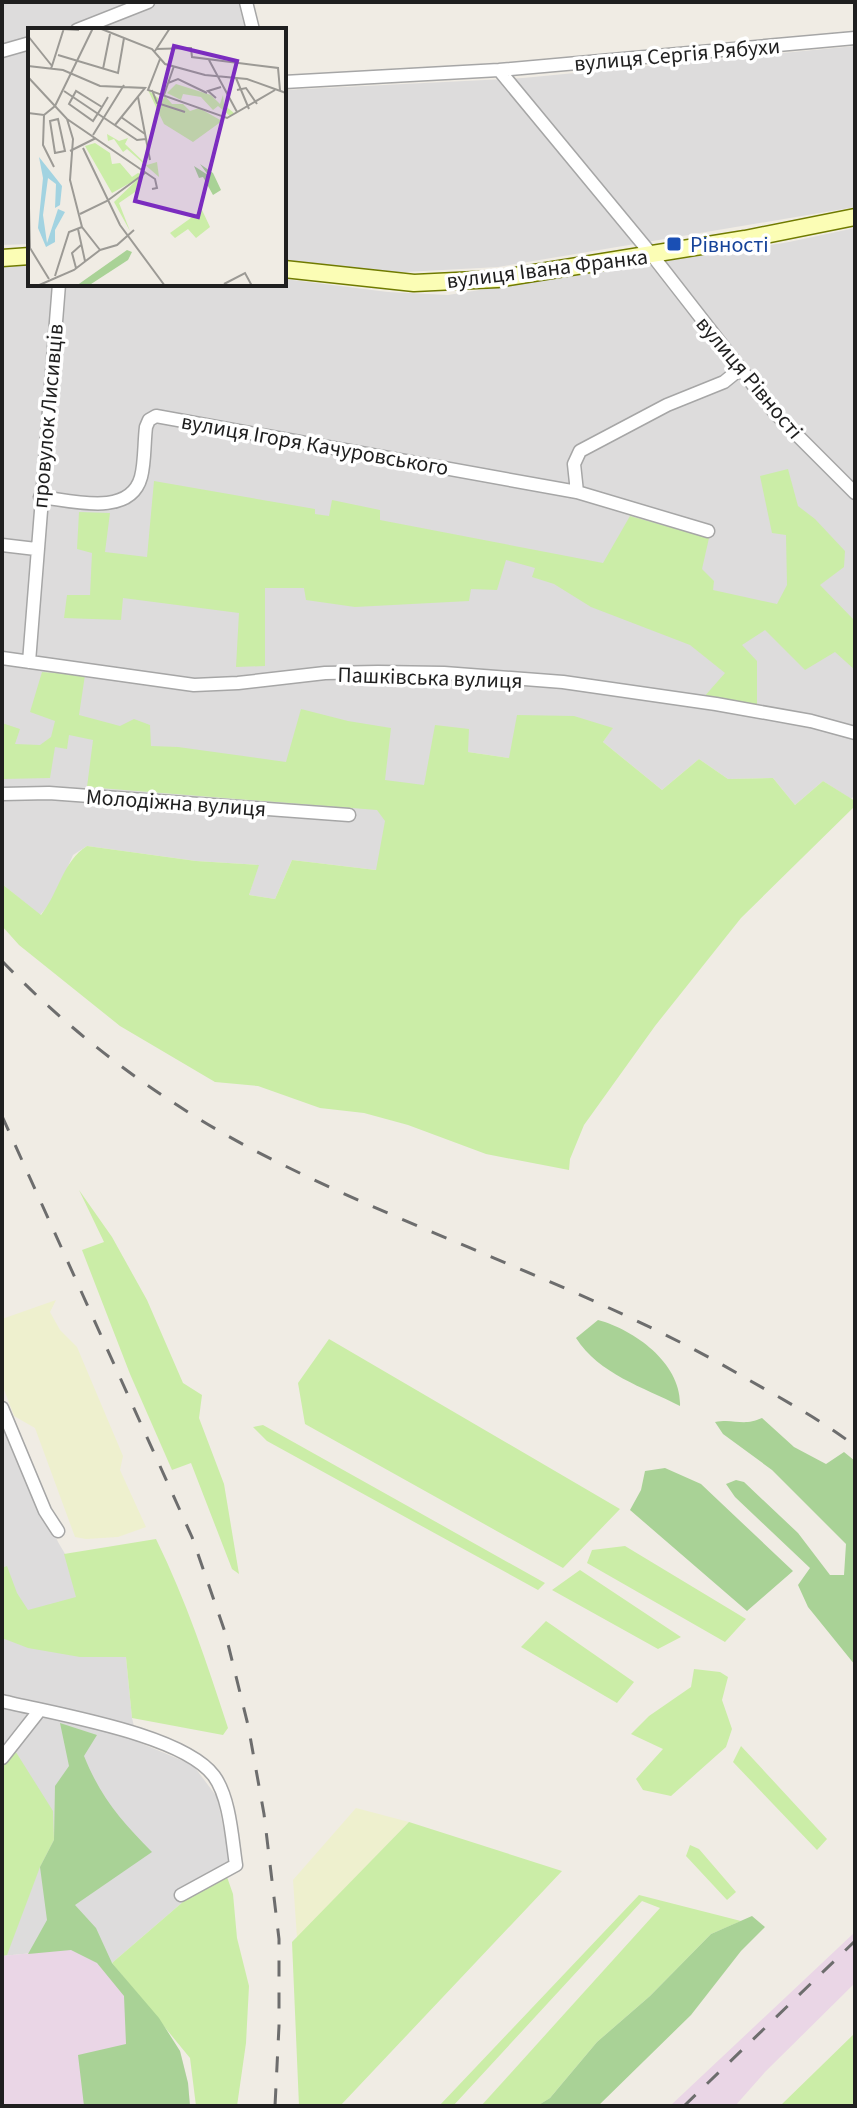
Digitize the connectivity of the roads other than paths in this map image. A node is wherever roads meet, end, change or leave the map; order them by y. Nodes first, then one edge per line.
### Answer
1 (148, 2) edge
2 (246, 2) edge
3 (82, 28) edge
4 (252, 28) edge
5 (855, 38) edge
6 (28, 44) edge
7 (2, 51) edge
8 (499, 70) junction
9 (286, 82) edge
10 (855, 217) edge
11 (652, 255) junction
12 (28, 256) edge
13 (2, 258) edge
14 (286, 269) edge
15 (59, 286) edge
16 (740, 369) junction
17 (577, 492) junction
18 (855, 493) edge
19 (40, 497) junction
20 (708, 531) dead end
21 (2, 545) edge
22 (36, 549) junction
23 (2, 658) edge
24 (29, 662) junction
25 (855, 733) edge
26 (2, 794) edge
27 (349, 815) dead end
28 (2, 1408) edge
29 (58, 1531) dead end
30 (2, 1701) edge
31 (39, 1711) junction
32 (2, 1758) edge
33 (181, 1895) dead end

1 - 3 street
2 - 4 street
5 - 8 street, вулиця Сергія Рябухи
6 - 7 street
8 - 9 street, вулиця Сергія Рябухи
8 - 11 street
10 - 11 main road, вулиця Івана Франка
11 - 14 main road, вулиця Івана Франка
11 - 16 street, вулиця Рівності
12 - 13 main road
15 - 19 street, провулок Лисивців
16 - 17 street
16 - 18 street, вулиця Рівності
17 - 19 street, вулиця Ігоря Качуровського
17 - 20 street, вулиця Ігоря Качуровського
19 - 22 street, провулок Лисивців
21 - 22 street
22 - 24 street, провулок Лисивців
23 - 24 street, Пашківська вулиця
24 - 25 street, Пашківська вулиця
26 - 27 street, Молодіжна вулиця
28 - 29 street
30 - 31 street
31 - 32 street
31 - 33 street

